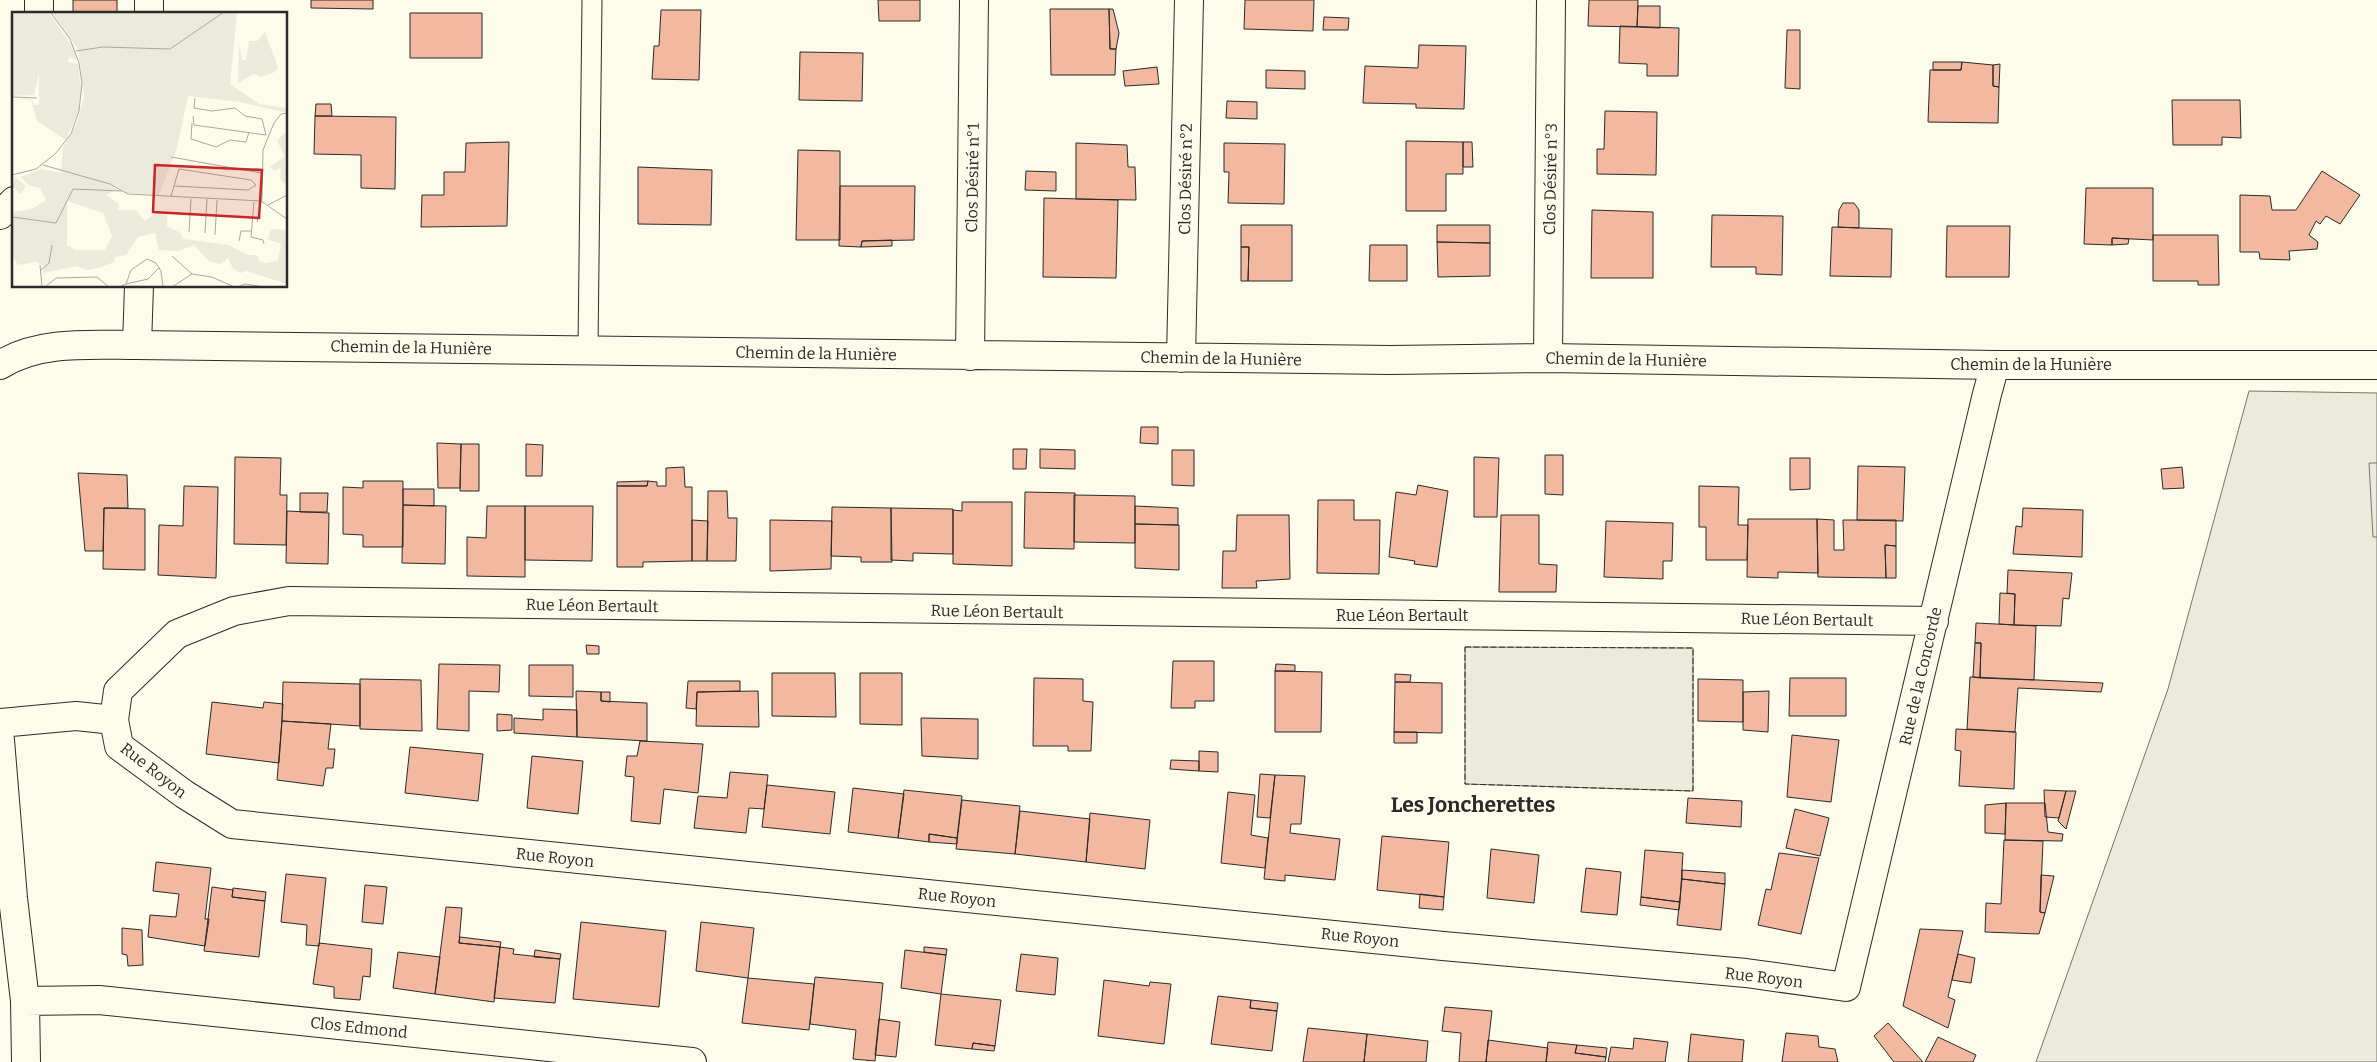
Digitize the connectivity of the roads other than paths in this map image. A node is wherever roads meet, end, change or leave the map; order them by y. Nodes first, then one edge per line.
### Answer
1 (592, 0) edge
2 (974, 0) edge
3 (1189, 0) edge
4 (1551, 0) edge
5 (12, 203) edge
6 (0, 215) edge
7 (139, 288) edge
8 (136, 345) junction
9 (588, 349) junction
10 (970, 356) junction
11 (1181, 358) junction
12 (1548, 358) junction
13 (0, 365) edge
14 (1995, 365) junction
15 (2377, 365) edge
16 (1934, 621) junction
17 (114, 720) junction
18 (0, 723) edge
19 (0, 740) edge
20 (1846, 987) joint
21 (25, 1001) junction
22 (495, 1052) edge
23 (26, 1062) edge
24 (692, 1062) edge

1 - 9 lane
2 - 10 street, Clos Désiré n°1
3 - 11 street, Clos Désiré n°2
4 - 12 street, Clos Désiré n°3
5 - 6 street
7 - 8 street
8 - 9 street, Chemin de la Hunière
8 - 13 street, Chemin de la Hunière
9 - 10 street, Chemin de la Hunière
10 - 11 street, Chemin de la Hunière
11 - 12 street, Chemin de la Hunière
12 - 14 street, Chemin de la Hunière
14 - 15 street, Chemin de la Hunière
14 - 16 street, Rue de la Concorde
16 - 17 street, Rue Léon Bertault
16 - 20 street, Rue de la Concorde
17 - 18 street
17 - 20 street, Rue Royon
19 - 21 street
21 - 22 street, Clos Edmond
21 - 23 street
22 - 24 street, Clos Edmond

